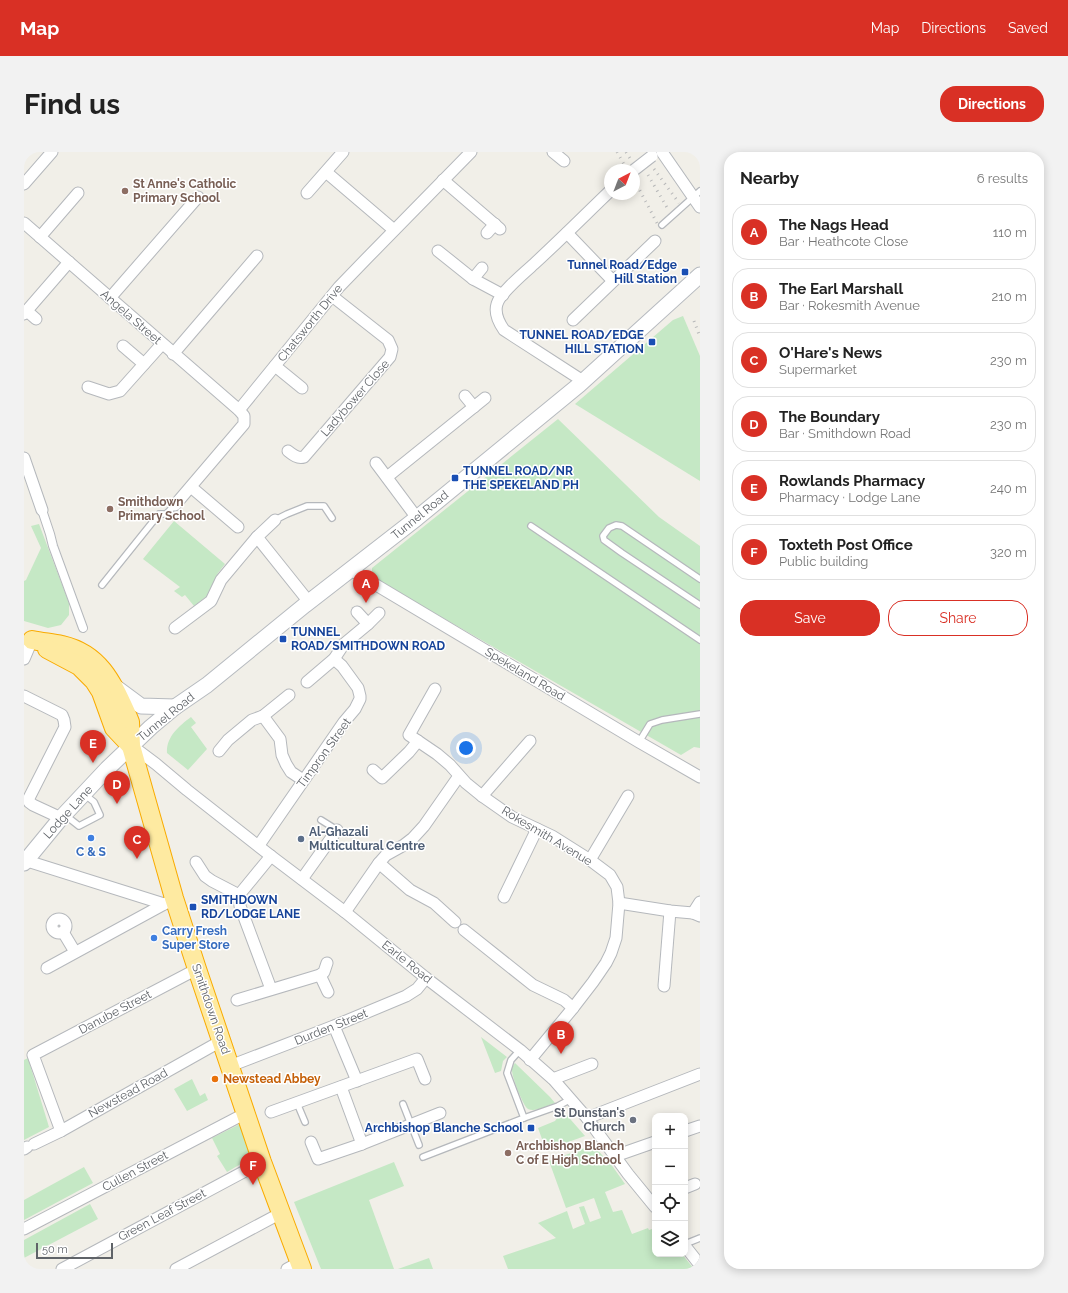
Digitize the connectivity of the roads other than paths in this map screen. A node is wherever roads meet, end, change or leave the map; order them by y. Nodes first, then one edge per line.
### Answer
1 (52, 152) edge
2 (343, 152) edge
3 (471, 152) edge
4 (553, 152) edge
5 (657, 153) edge
6 (564, 161) dead end
7 (640, 166) edge
8 (326, 172) junction
9 (444, 180) junction
10 (24, 184) edge
11 (78, 193) dead end
12 (307, 193) dead end
13 (696, 195) edge
14 (604, 197) edge
15 (193, 198) dead end
16 (700, 207) edge
17 (24, 223) edge
18 (662, 225) dead end
19 (394, 230) junction
20 (487, 233) dead end
21 (567, 233) junction
22 (40, 237) junction
23 (655, 241) dead end
24 (438, 250) dead end
25 (257, 256) dead end
26 (69, 262) junction
27 (482, 268) dead end
28 (700, 275) edge
29 (473, 279) junction
30 (613, 281) junction
31 (336, 291) junction
32 (503, 295) junction
33 (110, 298) junction
34 (25, 312) edge
35 (36, 319) dead end
36 (573, 320) dead end
37 (162, 344) junction
38 (124, 346) dead end
39 (173, 354) junction
40 (144, 364) junction
41 (275, 366) junction
42 (581, 383) junction
43 (88, 387) dead end
44 (302, 388) dead end
45 (465, 396) dead end
46 (485, 398) dead end
47 (474, 407) junction
48 (239, 410) junction
49 (288, 452) dead end
50 (24, 458) edge
51 (376, 463) dead end
52 (387, 477) junction
53 (191, 487) junction
54 (175, 505) joint
55 (42, 510) joint
56 (332, 518) dead end
57 (417, 518) junction
58 (275, 520) joint
59 (531, 526) dead end
60 (238, 527) dead end
61 (256, 537) junction
62 (351, 570) junction
63 (700, 579) edge
64 (102, 585) dead end
65 (309, 602) junction
66 (700, 605) edge
67 (358, 612) dead end
68 (379, 613) dead end
69 (368, 624) junction
70 (83, 628) dead end
71 (175, 628) dead end
72 (28, 638) edge
73 (700, 640) edge
74 (24, 659) edge
75 (334, 659) junction
76 (306, 682) dead end
77 (114, 686) junction
78 (435, 689) dead end
79 (289, 695) dead end
80 (24, 696) edge
81 (175, 707) junction
82 (700, 714) edge
83 (263, 716) junction
84 (413, 738) junction
85 (530, 741) dead end
86 (639, 742) junction
87 (131, 746) junction
88 (219, 751) dead end
89 (372, 770) dead end
90 (700, 777) edge
91 (463, 779) junction
92 (303, 780) junction
93 (84, 793) junction
94 (482, 796) junction
95 (628, 796) dead end
96 (63, 816) junction
97 (321, 820) dead end
98 (537, 829) junction
99 (337, 830) joint
100 (259, 846) junction
101 (271, 856) junction
102 (590, 860) junction
103 (25, 861) edge
104 (196, 862) dead end
105 (378, 863) junction
106 (302, 879) junction
107 (239, 895) junction
108 (504, 897) dead end
109 (169, 901) junction
110 (700, 902) edge
111 (620, 903) junction
112 (670, 911) junction
113 (345, 912) junction
114 (697, 915) edge
115 (455, 922) dead end
116 (464, 930) dead end
117 (64, 932) dead end
118 (75, 952) junction
119 (327, 964) dead end
120 (47, 968) dead end
121 (197, 969) junction
122 (320, 975) junction
123 (426, 978) junction
124 (664, 986) dead end
125 (271, 989) junction
126 (328, 992) dead end
127 (237, 1000) dead end
128 (573, 1008) junction
129 (334, 1026) junction
130 (222, 1042) junction
131 (520, 1050) junction
132 (530, 1060) junction
133 (592, 1064) dead end
134 (230, 1066) junction
135 (700, 1074) edge
136 (553, 1078) junction
137 (425, 1079) dead end
138 (357, 1081) junction
139 (340, 1088) junction
140 (572, 1099) junction
141 (297, 1103) junction
142 (403, 1104) dead end
143 (271, 1112) dead end
144 (246, 1113) junction
145 (440, 1113) dead end
146 (524, 1118) junction
147 (587, 1118) junction
148 (305, 1122) dead end
149 (411, 1125) junction
150 (700, 1126) edge
151 (688, 1130) edge
152 (61, 1131) junction
153 (311, 1142) dead end
154 (652, 1143) edge
155 (362, 1144) junction
156 (418, 1146) dead end
157 (28, 1147) edge
158 (615, 1156) junction
159 (423, 1157) dead end
160 (262, 1162) junction
161 (652, 1202) edge
162 (281, 1212) junction
163 (24, 1229) edge
164 (700, 1238) edge
165 (688, 1244) edge
166 (688, 1249) edge
167 (700, 1265) edge
168 (296, 1267) edge
169 (62, 1269) edge
170 (176, 1269) edge

1 - 10 street
2 - 8 street
3 - 9 street, Chatsworth Drive
4 - 6 street
5 - 7 street, bridge
5 - 13 street
8 - 12 street
8 - 19 street
9 - 19 street, Chatsworth Drive
9 - 20 street
11 - 22 street
13 - 16 street
13 - 18 lane
14 - 21 street
15 - 33 street
17 - 22 street, Angela Street
19 - 31 street, Chatsworth Drive
21 - 30 street
21 - 32 street
22 - 26 street, Angela Street
23 - 30 street
24 - 29 street
25 - 39 street
26 - 33 street, Angela Street
26 - 34 street
27 - 29 street
28 - 42 main road, Tunnel Road
29 - 32 street
30 - 36 street
31 - 41 street, Chatsworth Drive
31 - 49 street, Ladybower Close
32 - 42 street
33 - 37 street, Angela Street
34 - 35 street
37 - 39 street, Angela Street
37 - 40 street
38 - 40 street
39 - 48 street, Angela Street
40 - 43 street
41 - 44 street
41 - 48 street, Chatsworth Drive
42 - 57 main road, Tunnel Road
45 - 47 street
46 - 47 street
47 - 52 street
48 - 53 street
50 - 55 street
51 - 52 street
52 - 57 street
53 - 54 street
53 - 60 street
54 - 64 lane
55 - 70 street
56 - 58 lane
57 - 62 main road, Tunnel Road
58 - 61 street
59 - 73 lane
61 - 65 street
61 - 71 street
62 - 65 main road, Tunnel Road
62 - 86 street, Spekeland Road
63 - 66 lane
65 - 81 main road, Tunnel Road
67 - 69 street
68 - 69 street
69 - 75 street
72 - 74 street
72 - 77 highway
72 - 87 highway
75 - 76 street
75 - 92 street, Timpron Street
77 - 81 main road
77 - 87 highway
78 - 84 street
79 - 83 street
80 - 96 street
81 - 87 main road, Tunnel Road
82 - 86 lane
83 - 88 street
83 - 92 street
84 - 89 street
84 - 91 street, Rokesmith Avenue
85 - 94 street
86 - 90 street, Spekeland Road
87 - 93 main road, Lodge Lane
87 - 100 street, Earle Road
87 - 109 highway, Smithdown Road
91 - 94 street, Rokesmith Avenue
91 - 105 street
92 - 100 street, Timpron Street
93 - 96 main road, Lodge Lane
93 - 96 lane
94 - 98 street, Rokesmith Avenue
95 - 102 street
96 - 103 main road, Lodge Lane
97 - 99 lane
98 - 102 street, Rokesmith Avenue
98 - 108 street
99 - 106 street
100 - 101 street, Earle Road
101 - 106 street, Earle Road
101 - 107 street
102 - 111 street, Rokesmith Avenue
103 - 109 street
104 - 107 street
105 - 113 street
105 - 115 street
106 - 113 street, Earle Road
107 - 125 street
109 - 118 street
109 - 121 highway, Smithdown Road
110 - 114 street
111 - 112 street
111 - 128 street, Rokesmith Avenue
112 - 114 street
112 - 124 street
113 - 123 street, Earle Road
116 - 128 street
117 - 118 street
118 - 120 street
119 - 122 street
121 - 130 highway, Smithdown Road
121 - 152 street, Danube Street
122 - 125 street
122 - 126 street
123 - 129 street, Durden Street
123 - 131 street, Earle Road
125 - 127 street
128 - 132 street, Rokesmith Avenue
129 - 134 street, Durden Street
129 - 138 street
130 - 134 highway, Smithdown Road
130 - 152 street, Newstead Road
131 - 132 street, Earle Road
131 - 146 lane
132 - 136 street, Earle Road
133 - 136 street
134 - 144 highway, Smithdown Road
135 - 147 street
136 - 140 street, Earle Road
137 - 138 street
138 - 139 street
139 - 141 street
139 - 155 street
140 - 146 lane
140 - 147 street, Earle Road
141 - 143 street
141 - 148 lane
142 - 149 lane
144 - 160 highway, Smithdown Road
144 - 163 street, Cullen Street
145 - 149 street
146 - 159 lane
147 - 158 street, Earle Road
149 - 155 street
149 - 156 lane
150 - 151 street
152 - 157 street, Newstead Road
153 - 155 street
154 - 158 street
158 - 161 street, Earle Road
160 - 162 highway, Smithdown Road
160 - 169 street, Green Leaf Street
162 - 168 highway, Smithdown Road
162 - 170 street
164 - 165 lane
166 - 167 street

